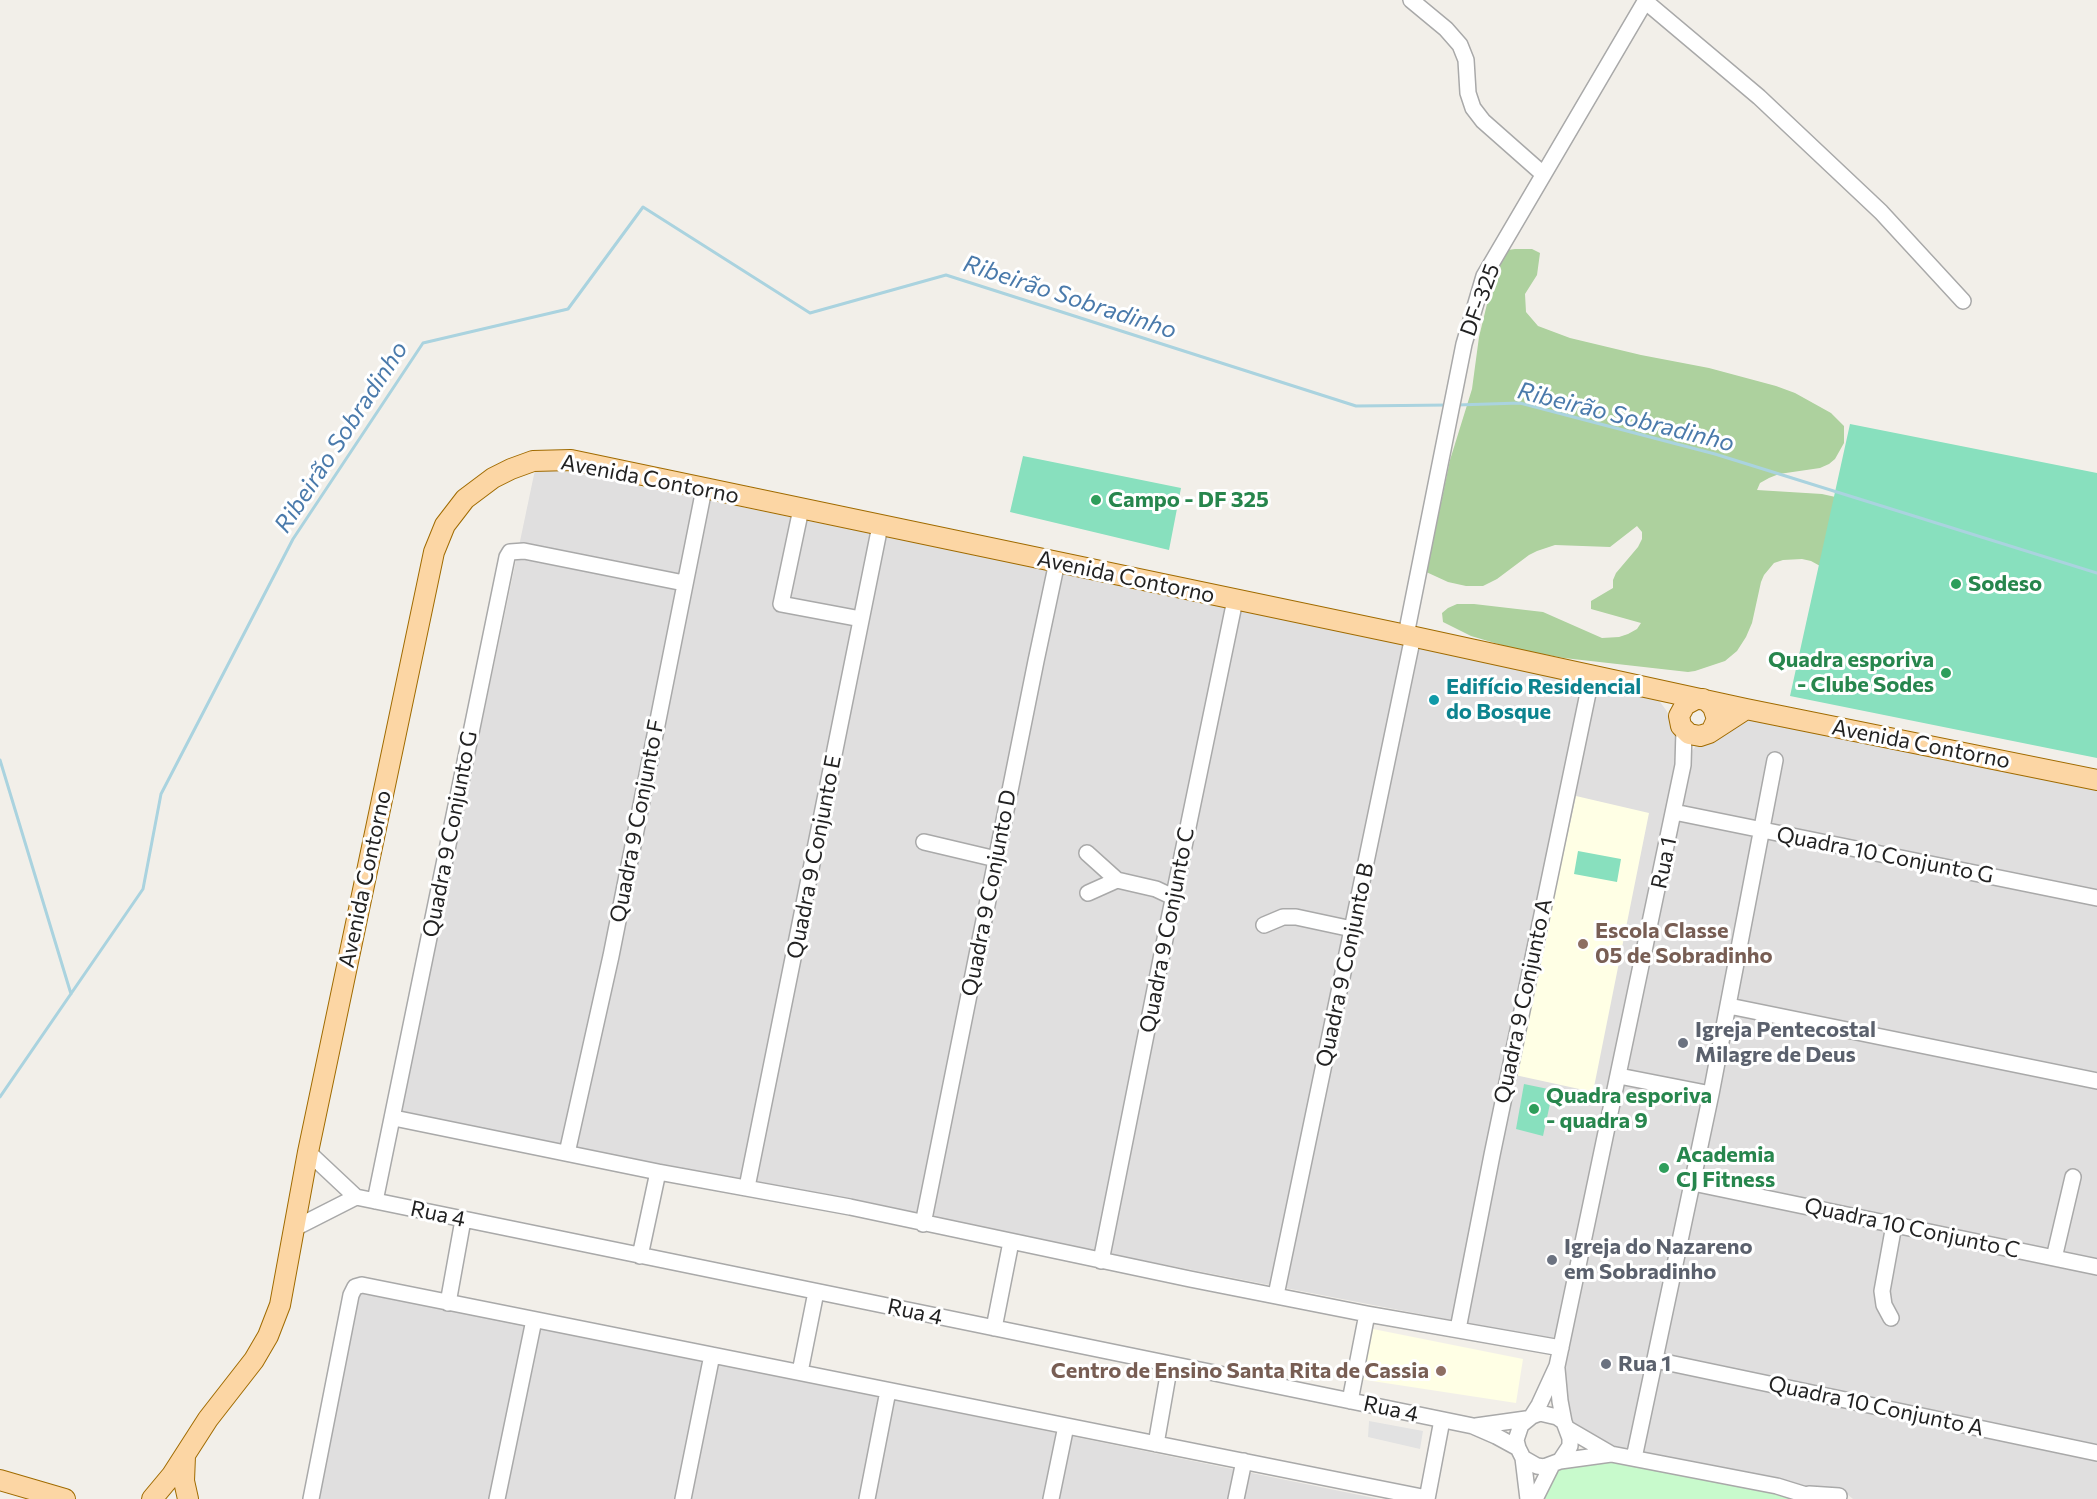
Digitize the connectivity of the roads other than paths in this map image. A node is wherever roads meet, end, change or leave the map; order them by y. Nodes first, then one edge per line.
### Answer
1 (1411, 0) edge
2 (1646, 0) edge
3 (1543, 174) junction
4 (1963, 301) dead end
5 (704, 489) junction
6 (801, 509) junction
7 (880, 525) junction
8 (1058, 562) junction
9 (684, 583) junction
10 (1235, 600) junction
11 (861, 619) junction
12 (1409, 636) junction
13 (1592, 674) junction
14 (1654, 688) junction
15 (1703, 699) junction
16 (1746, 709) junction
17 (1682, 723) junction
18 (1708, 733) junction
19 (1775, 760) dead end
20 (1683, 765) junction
21 (2097, 780) edge
22 (1674, 812) junction
23 (1762, 831) junction
24 (924, 842) dead end
25 (1087, 853) dead end
26 (996, 859) junction
27 (1117, 880) junction
28 (1088, 893) dead end
29 (1173, 897) junction
30 (2097, 898) edge
31 (1264, 925) dead end
32 (1352, 929) junction
33 (1729, 1006) junction
34 (1619, 1076) junction
35 (2097, 1081) edge
36 (1711, 1094) junction
37 (393, 1118) junction
38 (308, 1152) junction
39 (567, 1153) junction
40 (658, 1172) junction
41 (2073, 1177) dead end
42 (1693, 1183) junction
43 (747, 1187) junction
44 (356, 1197) junction
45 (375, 1201) junction
46 (464, 1220) junction
47 (923, 1224) junction
48 (1894, 1225) junction
49 (295, 1228) junction
50 (1011, 1242) junction
51 (640, 1256) junction
52 (2054, 1258) junction
53 (1101, 1261) junction
54 (2097, 1267) edge
55 (816, 1292) junction
56 (1276, 1294) junction
57 (448, 1303) junction
58 (1367, 1314) junction
59 (1892, 1318) dead end
60 (534, 1320) junction
61 (994, 1328) junction
62 (1458, 1329) junction
63 (1561, 1348) junction
64 (712, 1355) junction
65 (1655, 1360) junction
66 (1170, 1364) junction
67 (1557, 1366) junction
68 (800, 1372) junction
69 (888, 1391) junction
70 (1350, 1401) junction
71 (1529, 1418) junction
72 (1442, 1420) junction
73 (1066, 1426) junction
74 (1473, 1426) junction
75 (1566, 1426) junction
76 (1156, 1444) junction
77 (186, 1453) junction
78 (1520, 1453) junction
79 (2097, 1453) edge
80 (1611, 1454) junction
81 (1634, 1458) junction
82 (1244, 1461) junction
83 (1556, 1463) junction
84 (0, 1480) edge
85 (1804, 1493) junction
86 (1843, 1498) edge
87 (65, 1499) edge
88 (152, 1499) edge
89 (188, 1499) edge
90 (311, 1499) edge
91 (497, 1499) edge
92 (682, 1499) edge
93 (867, 1499) edge
94 (1050, 1499) edge
95 (1236, 1499) edge
96 (1427, 1499) edge
97 (1528, 1499) edge
98 (1535, 1499) edge
99 (1819, 1499) edge

1 - 3 street
2 - 3 street, DF-325
2 - 4 street
3 - 12 street, DF-325
5 - 6 main road, Avenida Contorno
5 - 9 street, Quadra 9 Conjunto F
5 - 38 main road, Avenida Contorno
6 - 7 main road, Avenida Contorno
6 - 11 street
7 - 8 main road, Avenida Contorno
7 - 11 street, Quadra 9 Conjunto E
8 - 10 main road, Avenida Contorno
8 - 26 street, Quadra 9 Conjunto D
9 - 37 street, Quadra 9 Conjunto G
9 - 39 street, Quadra 9 Conjunto F
10 - 12 main road, Avenida Contorno
10 - 29 street, Quadra 9 Conjunto C
11 - 43 street, Quadra 9 Conjunto E
12 - 13 main road, Avenida Contorno
12 - 32 street, Quadra 9 Conjunto B
13 - 14 main road, Avenida Contorno
13 - 62 street, Quadra 9 Conjunto A
14 - 15 main road, Avenida Contorno
14 - 17 main road
15 - 16 main road, Avenida Contorno
15 - 17 main road
15 - 18 main road
16 - 18 main road
16 - 21 main road, Avenida Contorno
17 - 18 main road
17 - 20 street, Rua 1
18 - 20 street, Rua 1
19 - 23 street
20 - 22 street, Rua 1
22 - 23 street, Quadra 10 Conjunto G
22 - 34 street, Rua 1
23 - 30 street, Quadra 10 Conjunto G
23 - 33 street
24 - 26 street
25 - 27 street
26 - 47 street, Quadra 9 Conjunto D
27 - 28 street
27 - 29 street
29 - 53 street, Quadra 9 Conjunto C
31 - 32 street
32 - 56 street, Quadra 9 Conjunto B
33 - 35 street
33 - 36 street
34 - 36 street
34 - 63 street, Rua 1
36 - 42 street
37 - 39 street
37 - 45 street, Quadra 9 Conjunto G
38 - 44 street
38 - 49 main road, Avenida Contorno
39 - 40 street
40 - 43 street
40 - 51 street
41 - 52 street
42 - 48 street, Quadra 10 Conjunto C
42 - 65 street
43 - 47 street
44 - 45 street, Rua 4
44 - 49 street
45 - 46 street, Rua 4
46 - 51 street, Rua 4
46 - 57 street
47 - 50 street
48 - 52 street, Quadra 10 Conjunto C
48 - 59 street
49 - 77 main road, Avenida Contorno
50 - 53 street
50 - 61 street
51 - 55 street, Rua 4
52 - 54 street, Quadra 10 Conjunto C
53 - 56 street
55 - 61 street, Rua 4
55 - 68 street
56 - 58 street
57 - 60 street
57 - 90 street
58 - 62 street
58 - 70 street
60 - 64 street
60 - 91 street
61 - 66 street, Rua 4
62 - 63 street
63 - 67 street, Rua 1
64 - 68 street
64 - 92 street
65 - 79 street, Quadra 10 Conjunto A
65 - 81 street
66 - 70 street, Rua 4
66 - 76 street
67 - 71 street
67 - 75 street
68 - 69 street
69 - 73 street
69 - 93 street
70 - 72 street, Rua 4
71 - 74 street
71 - 75 street
71 - 78 street
72 - 74 street, Rua 4
72 - 96 street
73 - 76 street
73 - 94 street
74 - 78 street
75 - 80 street
75 - 83 street
76 - 82 street
77 - 88 main road, Avenida Contorno
77 - 89 main road
78 - 83 street
78 - 97 street
80 - 81 street
80 - 83 street
81 - 85 street
82 - 95 street
82 - 96 street
83 - 98 street
84 - 87 main road
85 - 86 street
85 - 99 street

